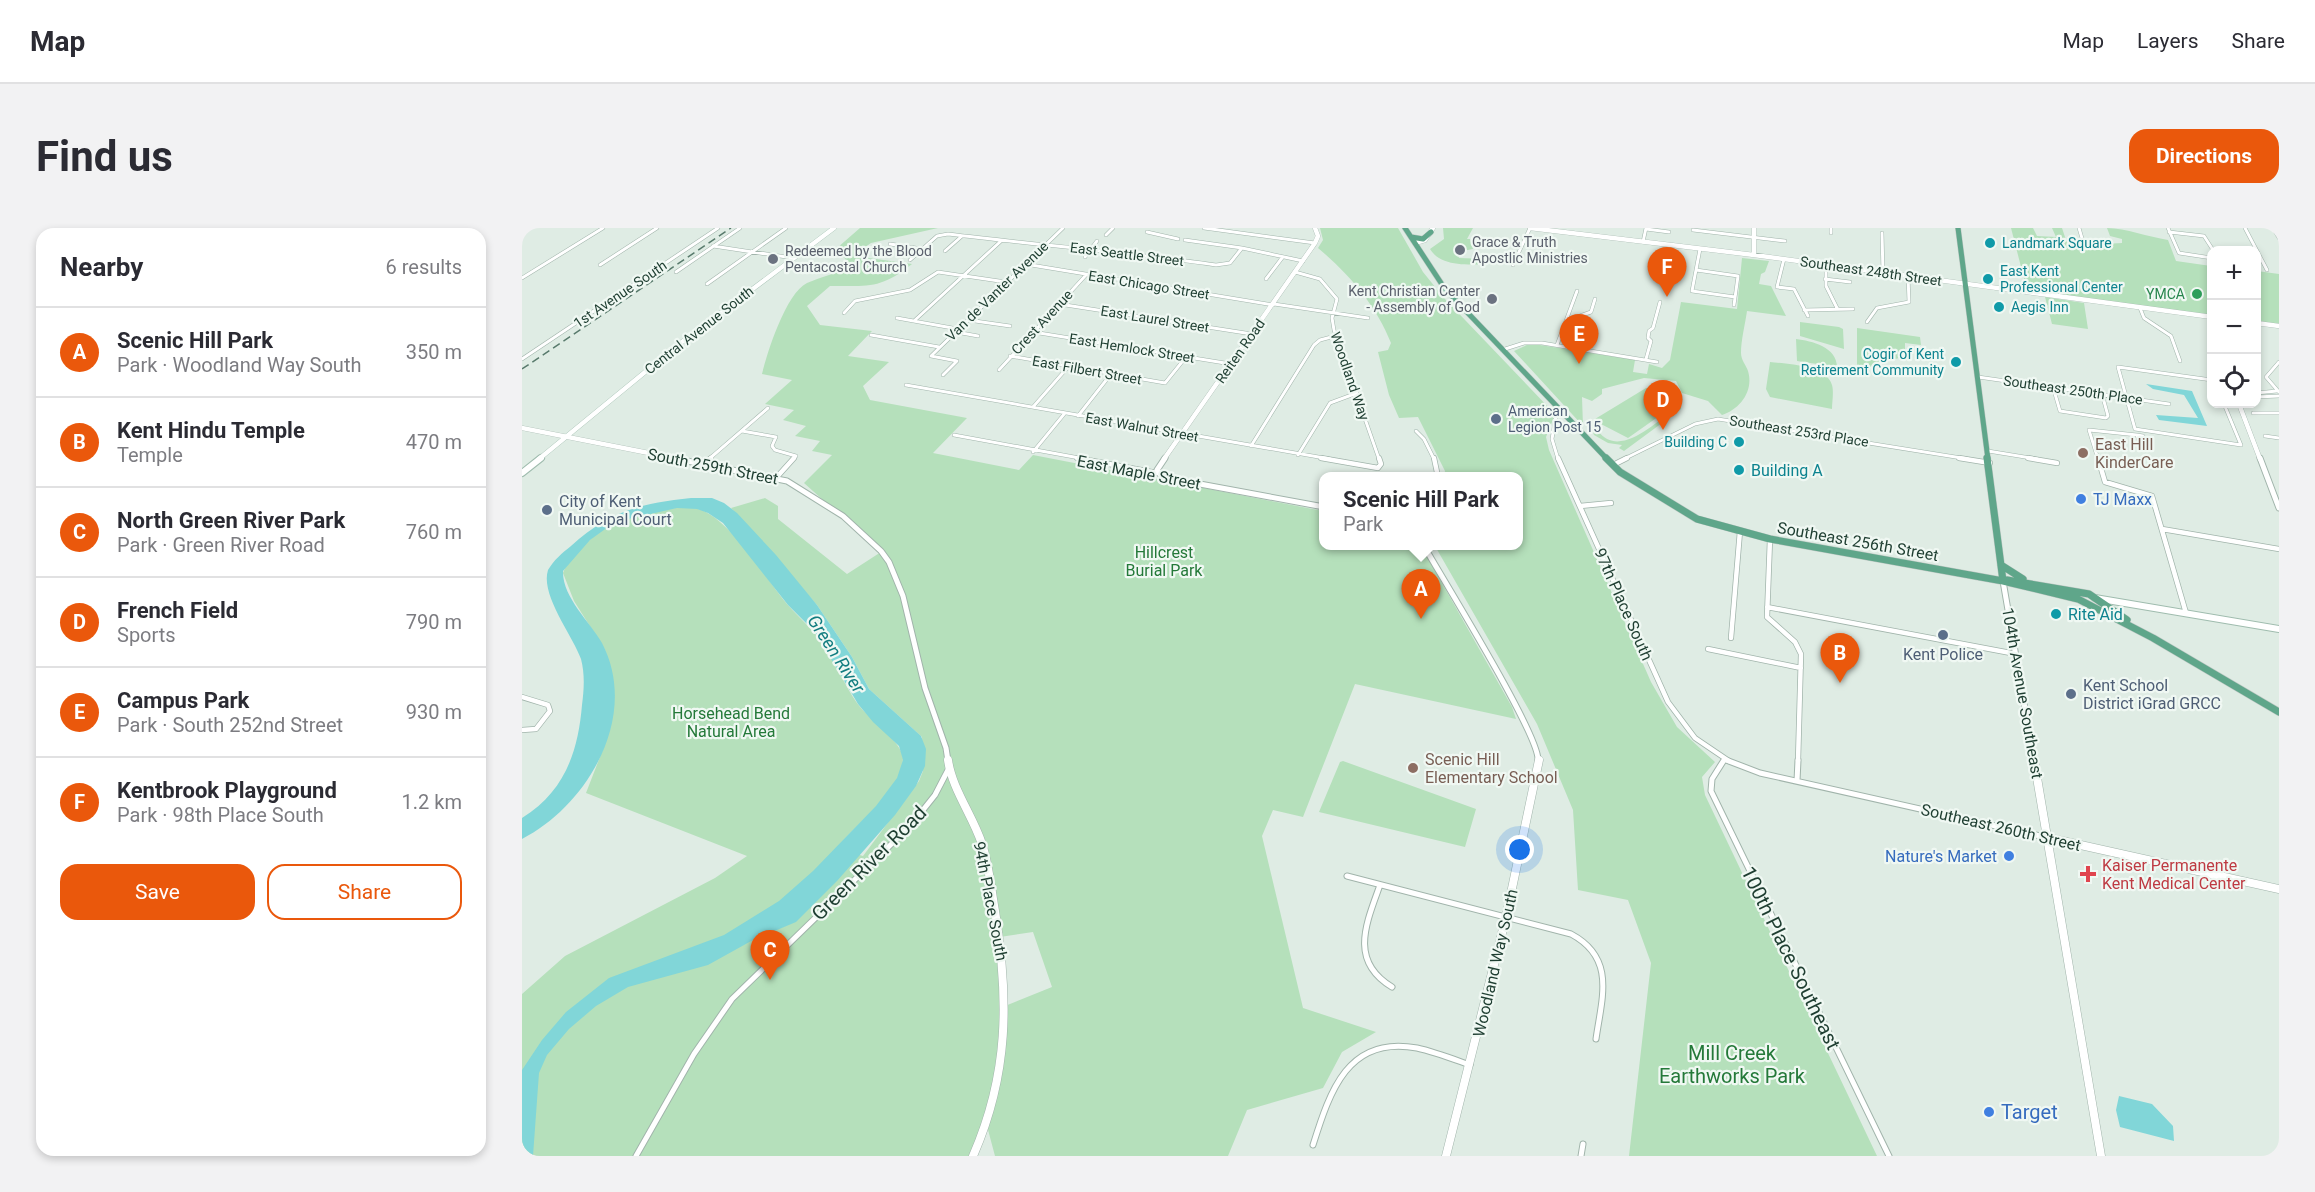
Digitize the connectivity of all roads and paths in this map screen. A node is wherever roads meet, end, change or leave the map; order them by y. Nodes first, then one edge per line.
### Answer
1 (603, 228) edge
2 (657, 228) edge
3 (718, 228) edge
4 (740, 228) edge
5 (786, 228) edge
6 (834, 228) edge
7 (1063, 228) edge
8 (1113, 228) edge
9 (1168, 228) edge
10 (1204, 228) edge
11 (1315, 228) edge
12 (1406, 228) edge
13 (1530, 228) edge
14 (1592, 228) edge
15 (1646, 228) edge
16 (1754, 228) edge
17 (1831, 228) edge
18 (1958, 228) edge
19 (2079, 228) edge
20 (2245, 228) edge
21 (2273, 228) edge
22 (1541, 229) edge
23 (1693, 230) dead end
24 (2169, 230) edge
25 (1147, 232) dead end
26 (1431, 232) edge
27 (1669, 232) dead end
28 (1831, 233) dead end
29 (1882, 233) dead end
30 (1106, 235) dead end
31 (1162, 235) junction
32 (1590, 235) junction
33 (962, 236) junction
34 (1411, 237) junction
35 (1755, 238) junction
36 (2279, 238) edge
37 (1178, 239) dead end
38 (1185, 240) dead end
39 (1001, 241) junction
40 (1097, 241) dead end
41 (1643, 242) junction
42 (1785, 242) dead end
43 (1315, 243) junction
44 (1415, 243) junction
45 (890, 244) dead end
46 (1046, 244) junction
47 (2084, 245) dead end
48 (713, 246) junction
49 (2210, 246) edge
50 (1242, 248) junction
51 (923, 249) junction
52 (1091, 249) junction
53 (1700, 249) junction
54 (945, 250) dead end
55 (752, 252) junction
56 (1422, 255) junction
57 (1754, 255) junction
58 (1085, 257) dead end
59 (2207, 257) edge
60 (794, 258) junction
61 (1282, 258) junction
62 (1784, 259) junction
63 (910, 260) dead end
64 (1303, 261) junction
65 (1025, 264) junction
66 (600, 265) dead end
67 (1513, 265) dead end
68 (1826, 265) junction
69 (1696, 270) junction
70 (2267, 270) dead end
71 (676, 272) dead end
72 (1295, 272) junction
73 (1883, 273) junction
74 (1086, 275) junction
75 (963, 276) junction
76 (1908, 276) junction
77 (522, 279) edge
78 (1266, 279) dead end
79 (1825, 279) junction
80 (1006, 282) junction
81 (1850, 282) dead end
82 (707, 284) dead end
83 (1965, 284) junction
84 (1577, 291) dead end
85 (1735, 297) junction
86 (1595, 299) dead end
87 (1660, 302) dead end
88 (1059, 304) junction
89 (1273, 304) junction
90 (1734, 305) dead end
91 (1837, 308) junction
92 (2140, 308) junction
93 (1854, 309) dead end
94 (1804, 310) junction
95 (844, 313) dead end
96 (1334, 313) junction
97 (1808, 316) dead end
98 (2207, 316) edge
99 (897, 318) dead end
100 (1368, 318) dead end
101 (968, 320) junction
102 (914, 321) junction
103 (1867, 322) dead end
104 (2261, 324) edge
105 (1010, 326) dead end
106 (2279, 326) edge
107 (957, 330) junction
108 (1033, 332) junction
109 (1252, 334) junction
110 (871, 335) dead end
111 (978, 336) dead end
112 (1335, 336) junction
113 (1557, 345) junction
114 (939, 347) junction
115 (1581, 348) junction
116 (1502, 350) junction
117 (1010, 356) junction
118 (1185, 357) junction
119 (1646, 358) junction
120 (522, 359) edge
121 (2180, 361) dead end
122 (1657, 362) dead end
123 (2279, 362) edge
124 (1231, 364) junction
125 (1068, 367) junction
126 (999, 370) dead end
127 (1111, 374) junction
128 (943, 375) dead end
129 (1978, 377) junction
130 (2207, 379) edge
131 (906, 385) dead end
132 (2053, 387) junction
133 (1357, 393) junction
134 (2278, 393) edge
135 (2102, 394) junction
136 (2261, 395) edge
137 (1549, 398) junction
138 (2126, 398) junction
139 (2169, 404) dead end
140 (1033, 407) junction
141 (768, 408) dead end
142 (2226, 408) edge
143 (2241, 408) edge
144 (1557, 410) junction
145 (1065, 413) junction
146 (2253, 413) dead end
147 (2279, 413) edge
148 (1078, 416) junction
149 (1573, 425) junction
150 (522, 428) edge
151 (742, 431) junction
152 (1416, 431) dead end
153 (1552, 432) junction
154 (1181, 434) junction
155 (954, 435) dead end
156 (2137, 435) dead end
157 (2265, 436) dead end
158 (568, 437) junction
159 (2279, 438) edge
160 (1251, 446) junction
161 (1988, 451) junction
162 (1033, 452) junction
163 (1298, 455) junction
164 (1990, 463) junction
165 (2057, 463) dead end
166 (704, 464) junction
167 (1615, 464) junction
168 (1378, 468) joint
169 (1437, 472) edge
170 (522, 473) edge
171 (1157, 473) junction
172 (776, 478) junction
173 (2276, 495) edge
174 (1611, 503) dead end
175 (1319, 506) edge
176 (1580, 506) junction
177 (2279, 508) edge
178 (2162, 529) junction
179 (1740, 531) junction
180 (1770, 539) junction
181 (2279, 549) edge
182 (1426, 550) edge
183 (882, 552) joint
184 (2001, 565) junction
185 (2003, 580) junction
186 (2039, 587) junction
187 (2092, 596) junction
188 (2123, 603) junction
189 (2133, 603) junction
190 (1767, 607) junction
191 (2186, 613) junction
192 (2118, 614) junction
193 (2109, 615) junction
194 (2139, 627) junction
195 (2279, 629) edge
196 (1731, 638) dead end
197 (2153, 638) junction
198 (1708, 649) dead end
199 (2016, 654) junction
200 (1801, 668) junction
201 (522, 697) edge
202 (2279, 712) edge
203 (522, 730) edge
204 (1724, 760) junction
205 (949, 768) junction
206 (1797, 781) junction
207 (2049, 838) junction
208 (1347, 876) dead end
209 (1380, 885) junction
210 (2279, 889) edge
211 (1506, 917) junction
212 (1392, 987) dead end
213 (1596, 1039) dead end
214 (1470, 1065) junction
215 (1583, 1144) dead end
216 (1313, 1145) dead end
217 (636, 1156) edge
218 (973, 1156) edge
219 (1446, 1156) edge
220 (1581, 1156) edge
221 (1889, 1156) edge
222 (2101, 1156) edge

1 - 77 street
2 - 66 street
3 - 120 street, 1st Avenue South
4 - 48 street
5 - 55 street
6 - 60 main road, Central Avenue South
7 - 46 street, Van de Vanter Avenue
8 - 30 street
9 - 31 street
10 - 43 street
11 - 43 street
12 - 34 main road
13 - 22 street, Southeast 248th Street
13 - 67 street
14 - 32 street
15 - 27 street
15 - 41 street
16 - 35 street
17 - 28 street
18 - 83 main road, 104th Avenue Southeast
19 - 47 street
20 - 70 street
21 - 36 street
22 - 32 street, Southeast 248th Street
23 - 35 street
24 - 49 street
24 - 59 street
25 - 31 street
26 - 34 main road
26 - 44 street
26 - 56 street
29 - 73 street
31 - 37 street
32 - 41 street, Southeast 248th Street
33 - 39 street, East Seattle Street
33 - 51 street, East Seattle Street
33 - 54 street
34 - 44 main road
35 - 42 street
35 - 57 street
38 - 50 street
39 - 46 street, East Seattle Street
39 - 75 street
40 - 52 street
41 - 53 street, Southeast 248th Street
43 - 64 street, Reiten Road
44 - 56 main road
45 - 51 street
46 - 52 street, East Seattle Street
46 - 65 street, Van de Vanter Avenue
48 - 55 street
48 - 71 street
50 - 52 street, East Seattle Street
50 - 61 street
51 - 63 street
52 - 58 street
53 - 57 street, Southeast 248th Street
53 - 69 street
55 - 60 street
55 - 82 street
56 - 116 main road
57 - 62 street, Southeast 248th Street
60 - 158 main road, Central Avenue South
61 - 64 street
61 - 78 street
62 - 68 street, Southeast 248th Street
62 - 94 street
64 - 72 street, Reiten Road
65 - 74 street, East Chicago Street
65 - 80 street, Van de Vanter Avenue
68 - 73 street, Southeast 248th Street
68 - 79 street
69 - 85 street
69 - 85 street
72 - 89 street, Reiten Road
72 - 96 street, Woodland Way
73 - 76 street, Southeast 248th Street
74 - 88 street, Crest Avenue
74 - 89 street, East Chicago Street
75 - 80 street
75 - 95 street
75 - 102 street
76 - 83 street, Southeast 248th Street
76 - 103 street
79 - 81 street
79 - 91 street
80 - 101 street, Van de Vanter Avenue
83 - 92 street, Southeast 248th Street
83 - 129 main road, 104th Avenue Southeast
84 - 113 street
85 - 90 street
86 - 115 street
87 - 119 street
88 - 108 street, Crest Avenue
88 - 109 street, East Laurel Street
89 - 96 street, East Chicago Street
89 - 109 street, Reiten Road
91 - 93 street
91 - 94 street
92 - 98 street, Southeast 248th Street
92 - 121 street
94 - 97 street
96 - 100 street, East Chicago Street
96 - 112 street, Woodland Way
99 - 102 street
101 - 105 street
101 - 107 street, Van de Vanter Avenue
102 - 107 street
104 - 106 street
107 - 111 street
107 - 114 street, Van de Vanter Avenue
108 - 117 street, Crest Avenue
108 - 118 street, East Hemlock Street
109 - 124 street, Reiten Road
110 - 114 street
112 - 133 street, Woodland Way
112 - 160 street
113 - 115 street
113 - 116 street
114 - 128 street, Van de Vanter Avenue
115 - 119 street
116 - 137 main road
117 - 125 street, East Filbert Street
117 - 126 street, Crest Avenue
118 - 124 street, East Hemlock Street
118 - 127 street, East Filbert Street
119 - 122 street
123 - 134 street
124 - 154 street, Reiten Road
125 - 127 street, East Filbert Street
125 - 140 street
127 - 148 street
129 - 132 street, Southeast 250th Place
129 - 161 main road, 104th Avenue Southeast
130 - 138 street, Southeast 250th Place
131 - 140 street, East Walnut Street
132 - 135 street, Southeast 250th Place
132 - 135 street
133 - 163 street
133 - 168 street, Woodland Way
134 - 136 street
135 - 138 street, Southeast 250th Place
137 - 144 main road
137 - 167 main road
138 - 139 street, Southeast 250th Place
138 - 142 street
140 - 145 street, East Walnut Street
141 - 151 street
143 - 173 street
144 - 149 main road
144 - 153 street, 97th Place South
145 - 148 street, East Walnut Street
145 - 162 street
146 - 147 street
148 - 154 street, East Walnut Street
149 - 153 street
149 - 167 main road
150 - 158 street, South 259th Street
151 - 166 street
151 - 172 street
152 - 169 street
153 - 176 street, 97th Place South
154 - 160 street, East Walnut Street
154 - 171 street, Reiten Road
155 - 162 street, East Maple Street
156 - 178 street
157 - 159 street
158 - 166 street, South 259th Street
158 - 170 main road, Central Avenue South
160 - 163 street, East Walnut Street
161 - 164 main road, 104th Avenue Southeast
161 - 165 street
162 - 171 street, East Maple Street
163 - 168 street, East Walnut Street
164 - 167 street, Southeast 253rd Place
164 - 184 main road, 104th Avenue Southeast
166 - 172 street, South 259th Street
167 - 179 main road, Southeast 256th Street
171 - 175 street, East Maple Street
172 - 183 street, South 259th Street
173 - 177 street
174 - 176 street
176 - 204 street, 97th Place South
178 - 181 street
178 - 191 street
179 - 180 main road, Southeast 256th Street
179 - 196 street
180 - 185 main road, Southeast 256th Street
180 - 190 street
182 - 211 street, Woodland Way South
183 - 205 street, 94th Place South
184 - 185 main road, 104th Avenue Southeast
184 - 186 main road
185 - 186 main road, Southeast 256th Street
185 - 199 street, 104th Avenue Southeast
186 - 187 main road, Southeast 256th Street
186 - 193 main road
187 - 188 main road, Southeast 256th Street
187 - 189 main road, Southeast 256th Street
187 - 192 main road
188 - 189 main road, Southeast 256th Street
188 - 192 main road
189 - 191 main road, Southeast 256th Street
190 - 199 street
190 - 200 street
191 - 195 main road, Southeast 256th Street
192 - 194 main road
193 - 194 main road
193 - 197 main road
194 - 197 main road
197 - 202 main road
198 - 200 street
199 - 207 street, 104th Avenue Southeast
200 - 206 street
201 - 203 street
204 - 206 street, Southeast 260th Street
204 - 221 street, 100th Place Southeast
205 - 217 street, Green River Road
205 - 218 street, 94th Place South
206 - 207 street, Southeast 260th Street
207 - 210 street, Southeast 260th Street
207 - 222 street, 104th Avenue Southeast
208 - 209 street
209 - 211 street
209 - 212 street
211 - 213 street
211 - 214 street, Woodland Way South
214 - 216 street
214 - 219 street, Woodland Way South
215 - 220 street

